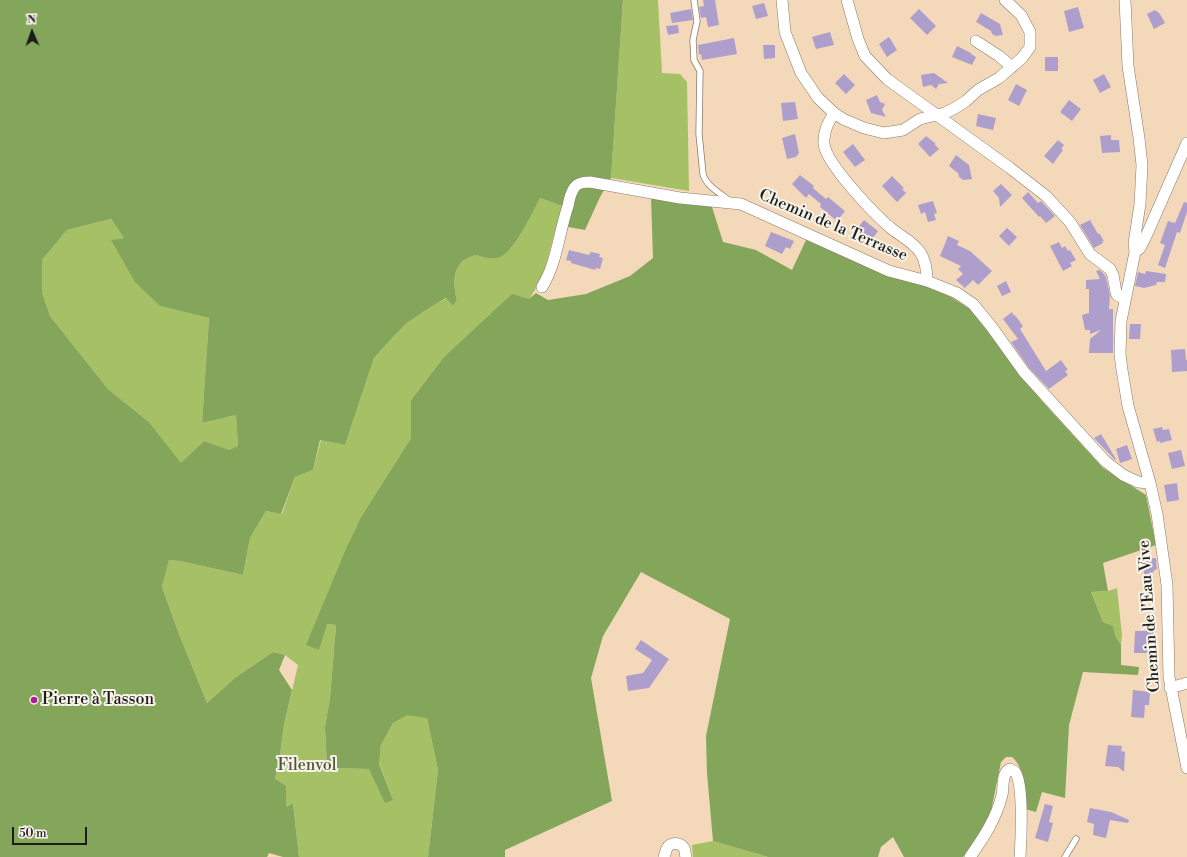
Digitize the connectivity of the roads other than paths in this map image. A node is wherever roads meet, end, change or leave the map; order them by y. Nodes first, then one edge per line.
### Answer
1 (694, 0) edge
2 (782, 0) edge
3 (847, 0) edge
4 (1005, 0) edge
5 (1125, 0) edge
6 (976, 42) dead end
7 (1012, 67) junction
8 (834, 113) junction
9 (937, 115) junction
10 (1187, 143) edge
11 (732, 202) junction
12 (1135, 252) junction
13 (927, 281) junction
14 (542, 287) dead end
15 (1125, 299) junction
16 (1150, 483) junction
17 (1187, 683) edge
18 (1170, 688) junction
19 (1187, 768) edge
20 (1076, 839) dead end
21 (664, 857) edge
22 (686, 857) edge
23 (970, 857) edge
24 (1020, 857) edge
25 (1065, 857) edge

1 - 11 lane
2 - 8 street
3 - 9 street
4 - 7 street
5 - 12 street
6 - 7 street
7 - 9 street
8 - 9 street
8 - 13 street
9 - 15 street
10 - 12 street, Chemin de l'Eau Vive
11 - 13 street, Chemin de la Terrasse
11 - 14 street, Chemin de la Terrasse
12 - 15 street, Chemin de l'Eau Vive
13 - 16 street, Chemin de la Terrasse
15 - 16 street, Chemin de l'Eau Vive
16 - 18 street, Chemin de l'Eau Vive
17 - 18 street
18 - 19 street, Chemin de l'Eau Vive
20 - 25 lane
21 - 22 street
23 - 24 street

